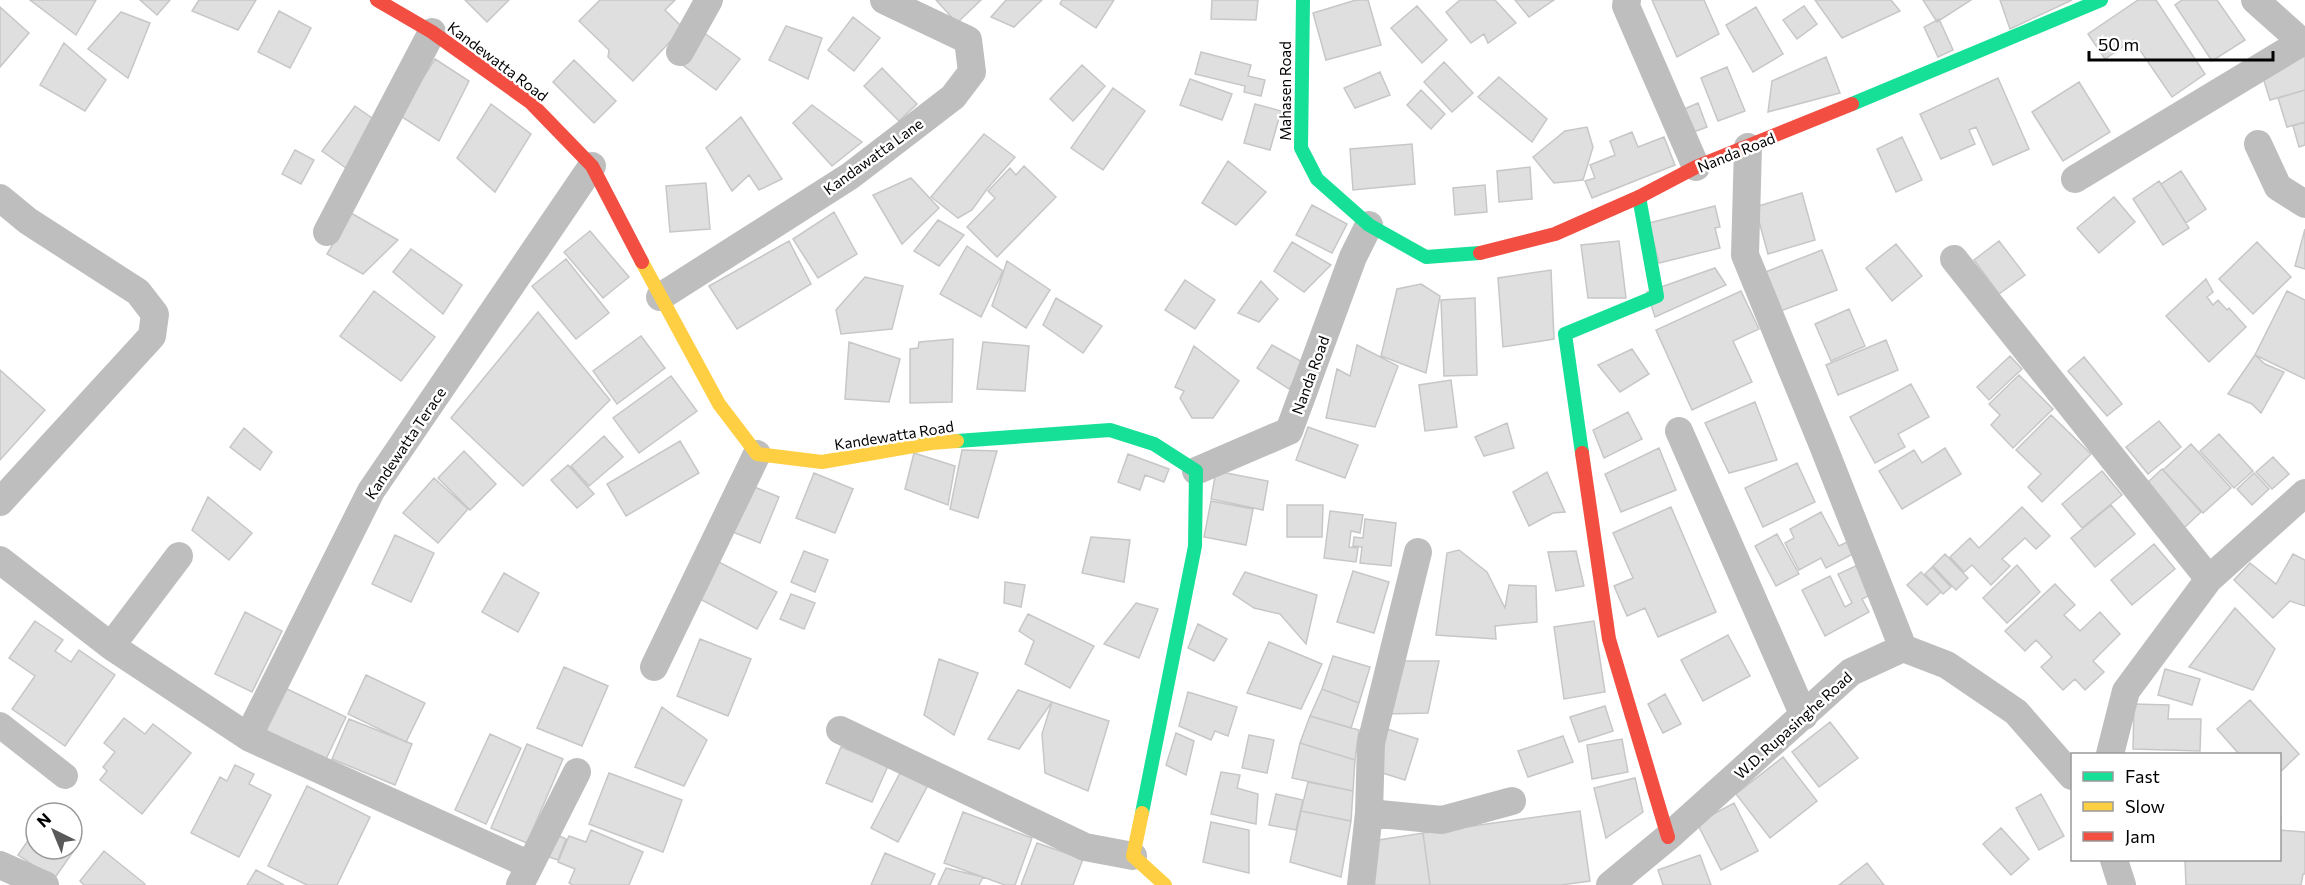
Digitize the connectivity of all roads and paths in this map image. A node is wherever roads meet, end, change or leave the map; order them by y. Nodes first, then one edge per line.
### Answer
1 (377, 0) edge
2 (709, 0) edge
3 (884, 0) edge
4 (1303, 0) edge
5 (1627, 0) edge
6 (2101, 0) edge
7 (2255, 0) edge
8 (432, 32) junction
9 (2303, 42) edge
10 (680, 52) dead end
11 (2258, 144) dead end
12 (1748, 147) junction
13 (592, 166) junction
14 (1696, 167) junction
15 (1317, 179) joint
16 (2075, 179) dead end
17 (1639, 197) junction
18 (0, 198) edge
19 (2305, 204) edge
20 (1369, 225) junction
21 (327, 232) dead end
22 (1954, 259) dead end
23 (660, 297) junction
24 (1679, 431) dead end
25 (757, 454) junction
26 (1196, 471) junction
27 (2305, 495) edge
28 (0, 502) edge
29 (1419, 552) dead end
30 (179, 556) dead end
31 (0, 560) edge
32 (2209, 579) junction
33 (111, 646) junction
34 (1903, 648) junction
35 (654, 667) dead end
36 (1804, 716) junction
37 (840, 730) dead end
38 (250, 738) junction
39 (2110, 753) edge
40 (577, 772) dead end
41 (2071, 774) edge
42 (1512, 801) dead end
43 (1369, 813) junction
44 (1668, 837) junction
45 (1133, 856) junction
46 (2114, 861) edge
47 (0, 865) edge
48 (525, 875) edge
49 (45, 885) edge
50 (1165, 885) edge
51 (1361, 885) edge
52 (1610, 885) edge
53 (2122, 885) edge

1 - 8 street, Kandewatta Road
2 - 10 street
3 - 23 street, Kandawatta Lane
4 - 15 street, Mahasen Road
5 - 14 street
6 - 12 street, Nanda Road
7 - 9 street
8 - 13 street, Kandewatta Road
8 - 21 street
9 - 16 street
11 - 19 street
12 - 14 street, Nanda Road
12 - 34 street
13 - 23 street, Kandewatta Road
13 - 38 street, Kandewatta Terace
14 - 17 street, Nanda Road
15 - 20 street, Nanda Road
17 - 20 street, Nanda Road
17 - 44 street
18 - 28 street
20 - 26 street, Nanda Road
22 - 32 street
23 - 25 street, Kandewatta Road
24 - 36 street
25 - 26 street, Kandewatta Road
25 - 35 street
26 - 45 street
27 - 32 street
29 - 43 street
30 - 33 street
31 - 33 street
32 - 39 street
33 - 38 street
34 - 36 street, W.D. Rupasinghe Road
34 - 41 street
36 - 44 street, W.D. Rupasinghe Road
37 - 45 street
38 - 48 street
40 - 48 street
42 - 43 street
43 - 51 street
44 - 52 street, W.D. Rupasinghe Road
45 - 50 street
46 - 53 street
47 - 49 street

